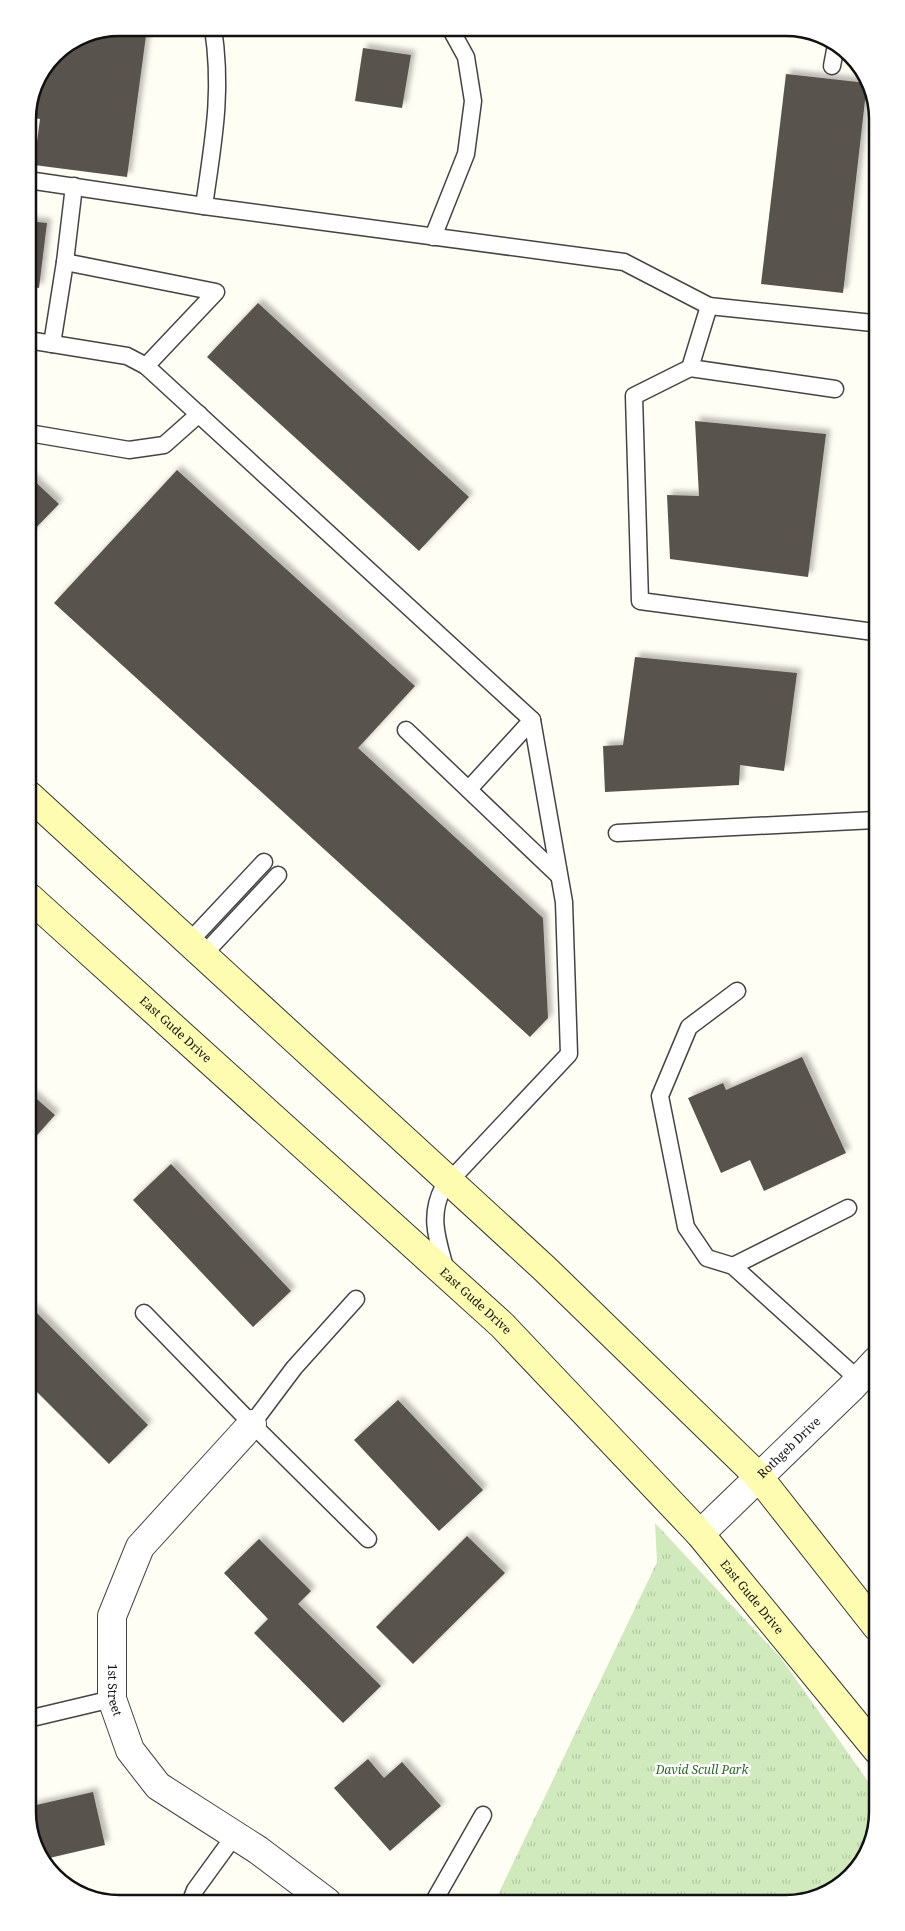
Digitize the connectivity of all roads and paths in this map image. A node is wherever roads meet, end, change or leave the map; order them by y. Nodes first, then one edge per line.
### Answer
1 (214, 36) edge
2 (454, 36) edge
3 (835, 52) edge
4 (832, 66) dead end
5 (36, 181) edge
6 (74, 186) junction
7 (204, 206) junction
8 (433, 237) junction
9 (65, 262) junction
10 (709, 306) junction
11 (869, 323) edge
12 (36, 341) edge
13 (52, 344) junction
14 (146, 366) junction
15 (690, 368) junction
16 (835, 389) dead end
17 (199, 414) junction
18 (36, 434) edge
19 (869, 631) edge
20 (532, 720) junction
21 (406, 730) dead end
22 (469, 789) junction
23 (36, 801) edge
24 (869, 820) edge
25 (618, 833) dead end
26 (264, 862) dead end
27 (278, 874) dead end
28 (558, 875) junction
29 (36, 903) edge
30 (196, 948) junction
31 (737, 991) dead end
32 (449, 1181) junction
33 (848, 1208) dead end
34 (733, 1266) junction
35 (446, 1274) junction
36 (356, 1299) dead end
37 (144, 1313) dead end
38 (867, 1370) edge
39 (252, 1424) junction
40 (758, 1476) junction
41 (700, 1534) junction
42 (368, 1539) dead end
43 (869, 1616) edge
44 (112, 1699) junction
45 (36, 1717) edge
46 (869, 1740) edge
47 (484, 1815) dead end
48 (235, 1835) junction
49 (193, 1895) edge
50 (317, 1895) edge
51 (437, 1895) edge

1 - 7 lane
2 - 8 lane
3 - 4 lane
5 - 6 lane
6 - 7 lane
6 - 9 lane
7 - 8 lane
8 - 10 lane
9 - 13 lane
9 - 14 lane
10 - 11 lane
10 - 15 lane
12 - 13 lane
13 - 14 lane
14 - 17 lane
15 - 16 lane
15 - 19 lane
17 - 18 lane
17 - 20 lane
20 - 22 lane
20 - 28 lane
21 - 22 lane
22 - 28 lane
23 - 30 main road
24 - 25 lane
26 - 30 lane
27 - 30 lane
28 - 32 lane
29 - 35 main road, East Gude Drive
30 - 32 main road
31 - 34 lane
32 - 35 lane
32 - 40 main road
33 - 34 lane
34 - 38 lane
35 - 41 main road, East Gude Drive
36 - 39 lane
37 - 39 lane
38 - 40 street, Rothgeb Drive
39 - 42 lane
39 - 44 street, 1st Street
40 - 41 street, Rothgeb Drive
40 - 43 main road
41 - 46 main road, East Gude Drive
44 - 45 lane
44 - 48 street, 1st Street
47 - 51 lane
48 - 49 lane
48 - 50 street, 1st Street

